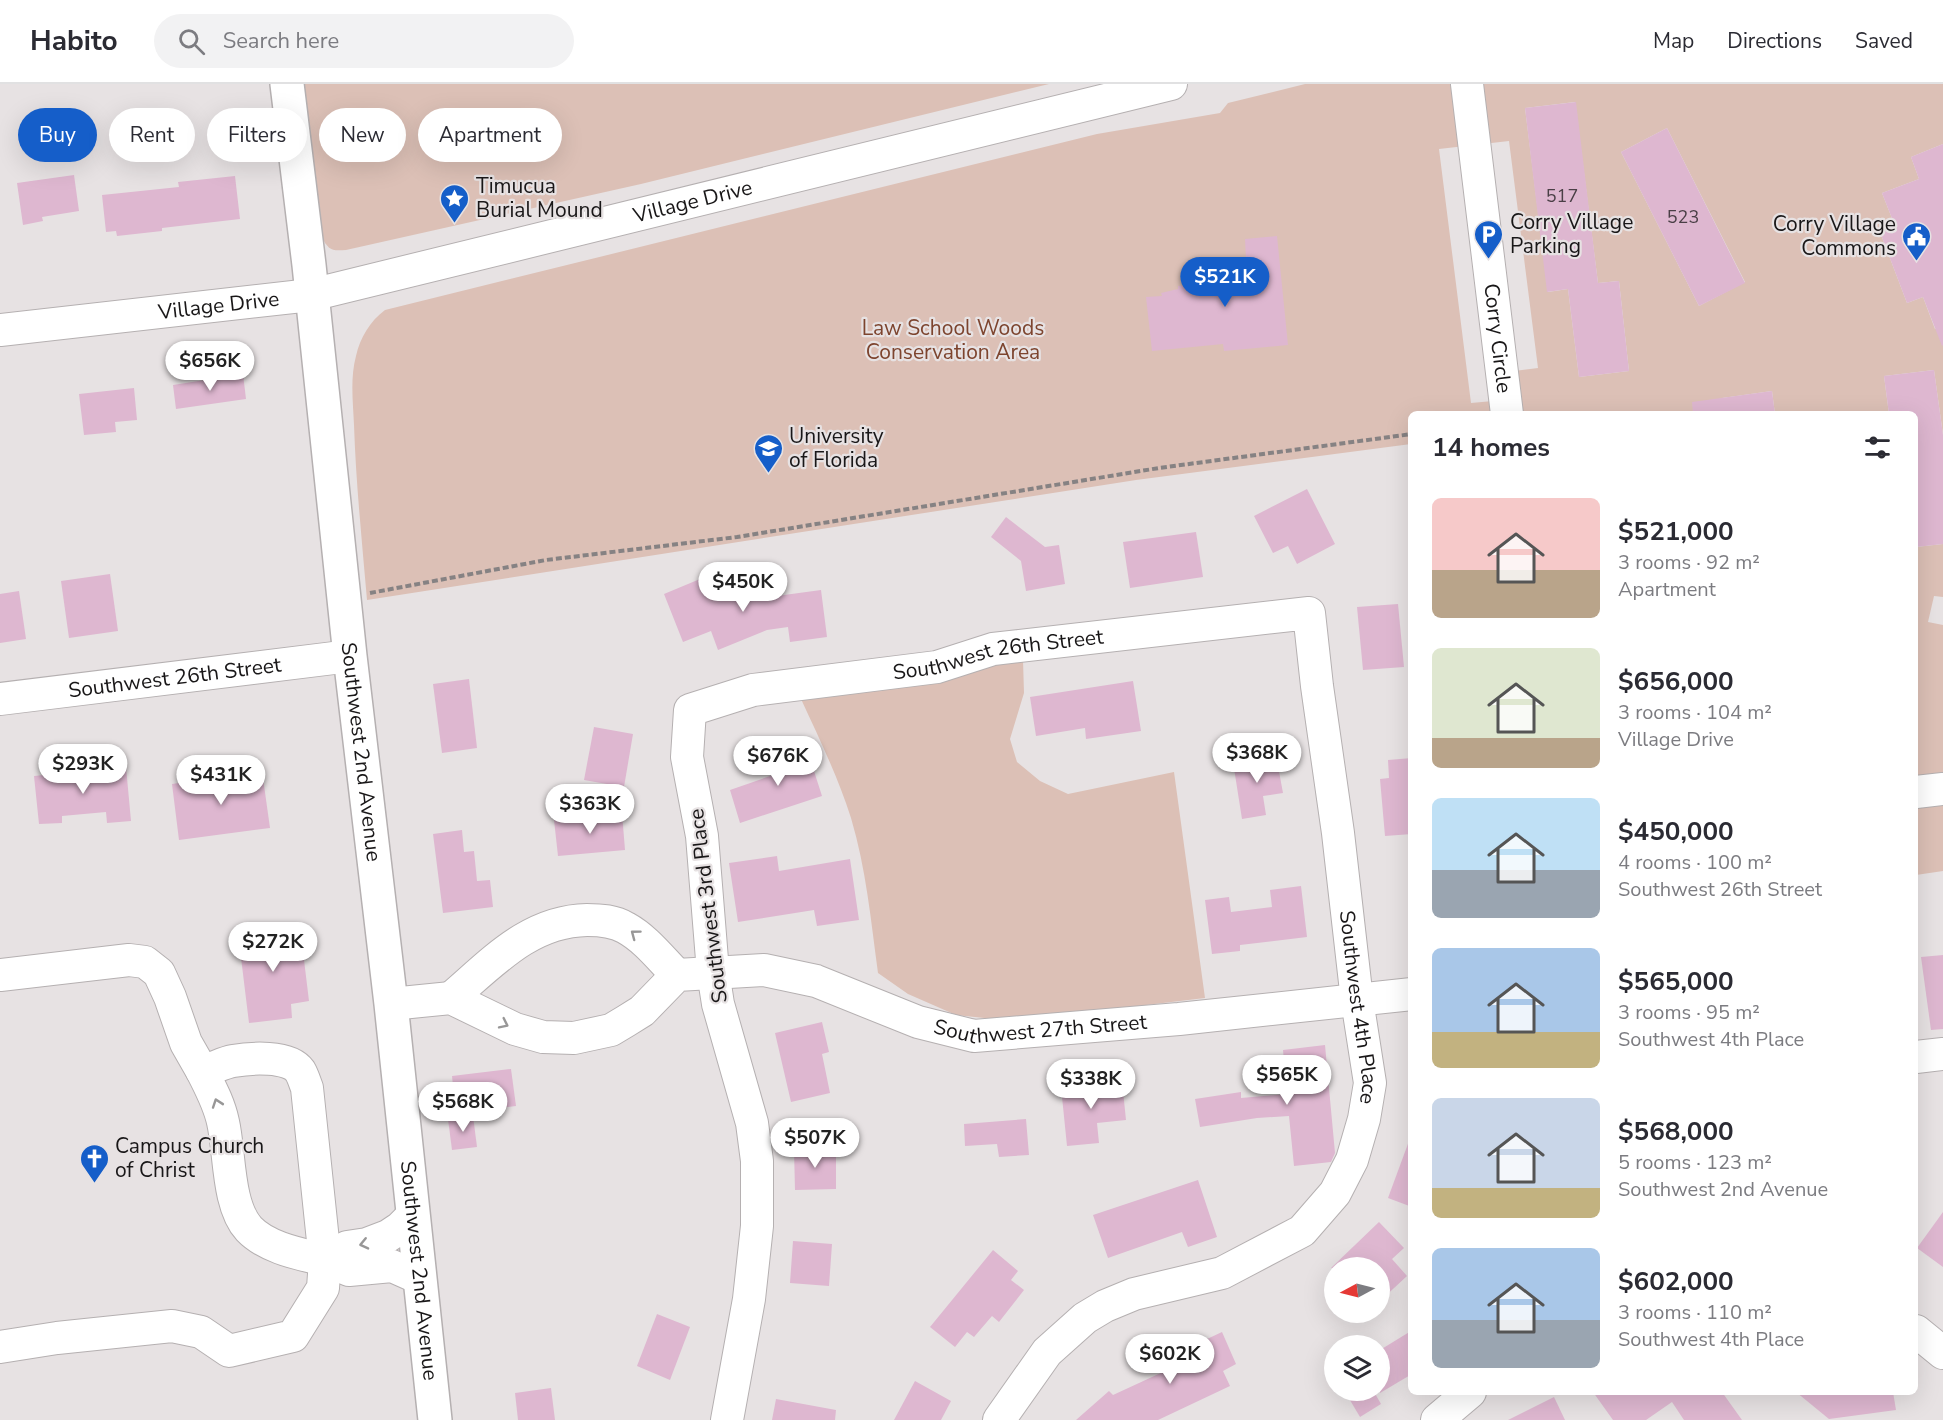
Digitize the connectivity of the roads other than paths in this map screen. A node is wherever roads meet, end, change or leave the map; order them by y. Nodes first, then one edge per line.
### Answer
1 (287, 84) edge
2 (1171, 84) edge
3 (1467, 84) edge
4 (311, 295) junction
5 (0, 330) edge
6 (1507, 411) edge
7 (1309, 613) joint
8 (350, 656) junction
9 (0, 699) edge
10 (690, 710) joint
11 (1943, 789) edge
12 (1918, 792) edge
13 (713, 972) junction
14 (0, 975) edge
15 (677, 975) junction
16 (1408, 994) edge
17 (451, 998) junction
18 (1357, 1000) junction
19 (391, 1004) junction
20 (1943, 1054) edge
21 (1918, 1058) edge
22 (202, 1071) junction
23 (413, 1215) junction
24 (325, 1260) junction
25 (419, 1278) junction
26 (1918, 1333) edge
27 (0, 1347) edge
28 (1943, 1353) edge
29 (1466, 1395) edge
30 (435, 1420) edge
31 (727, 1420) edge
32 (999, 1420) edge
33 (1437, 1420) edge

1 - 4 main road, Southwest 2nd Avenue
2 - 4 street, Village Drive
3 - 6 street, Corry Circle
4 - 5 street, Village Drive
4 - 8 main road, Southwest 2nd Avenue
7 - 10 street, Southwest 26th Street
7 - 18 street, Southwest 4th Place
8 - 9 street, Southwest 26th Street
8 - 19 main road, Southwest 2nd Avenue
10 - 13 street, Southwest 3rd Place
11 - 12 street
13 - 15 street, Southwest 27th Street
13 - 18 street, Southwest 27th Street
13 - 31 street, Southwest 3rd Place
14 - 22 street
17 -> 15 street
15 -> 17 street
16 - 18 street, Southwest 27th Street
17 - 19 street
18 - 32 street, Southwest 4th Place
19 - 23 main road, Southwest 2nd Avenue
20 - 21 street
24 -> 22 street
22 - 24 street
23 -> 24 street
23 - 25 main road, Southwest 2nd Avenue
24 - 25 street
24 - 27 street
25 - 30 main road, Southwest 2nd Avenue
26 - 28 street
29 - 33 street

